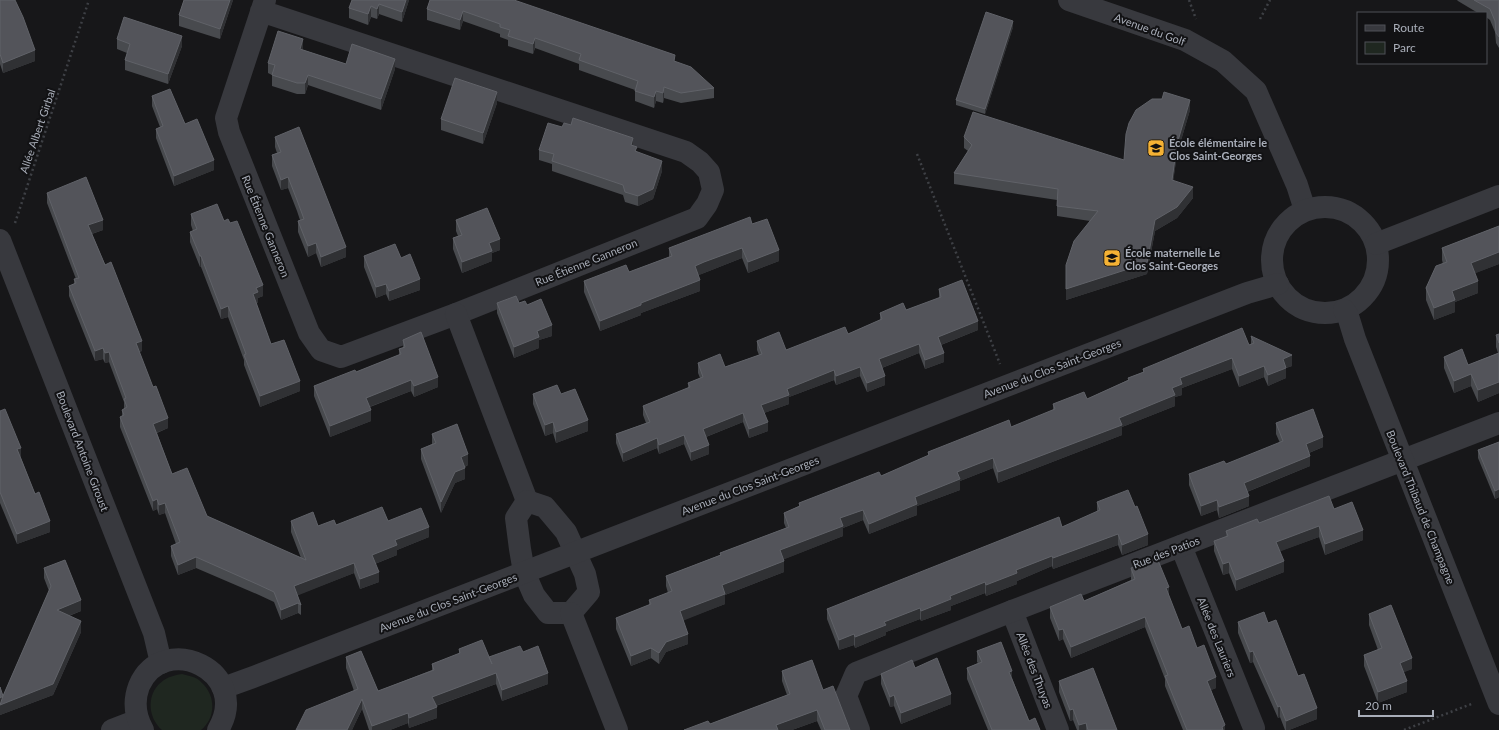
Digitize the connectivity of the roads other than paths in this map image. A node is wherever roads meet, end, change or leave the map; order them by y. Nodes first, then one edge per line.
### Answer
1 (1069, 0) edge
2 (263, 5) edge
3 (1499, 196) edge
4 (1306, 210) junction
5 (1376, 244) junction
6 (2, 246) edge
7 (1278, 284) junction
8 (1344, 310) junction
9 (456, 314) junction
10 (1499, 423) edge
11 (1403, 461) junction
12 (527, 501) junction
13 (1181, 546) junction
14 (576, 552) junction
15 (524, 572) junction
16 (1012, 611) junction
17 (571, 613) junction
18 (161, 663) junction
19 (223, 688) junction
20 (1497, 699) edge
21 (140, 725) edge
22 (1254, 728) dead end
23 (112, 730) edge
24 (218, 730) edge
25 (617, 730) edge
26 (859, 730) edge
27 (1058, 730) edge

1 - 4 street, Avenue du Golf
2 - 9 street, Rue Étienne Ganneron
2 - 9 street, Rue Étienne Ganneron
3 - 5 street
4 - 5 street
4 - 7 street
5 - 8 street
6 - 18 street, Boulevard Antoine Giroust
7 - 8 street
7 - 14 street, Avenue du Clos Saint-Georges
8 - 11 street, Boulevard Thibaud de Champagne
9 - 12 street
10 - 11 street, Rue des Patios
11 - 13 street, Rue des Patios
11 - 20 street, Boulevard Thibaud de Champagne
12 - 14 street
12 - 15 street
13 - 16 street, Rue des Patios
13 - 22 street, Allée des Lauriers
14 - 15 street, Avenue du Clos Saint-Georges
14 - 17 street
15 - 17 street
15 - 19 street, Avenue du Clos Saint-Georges
16 - 26 street, Rue des Patios
16 - 27 street, Allée des Thuyas
17 - 25 street
18 - 19 street
18 - 21 street
19 - 24 street
21 - 23 street

